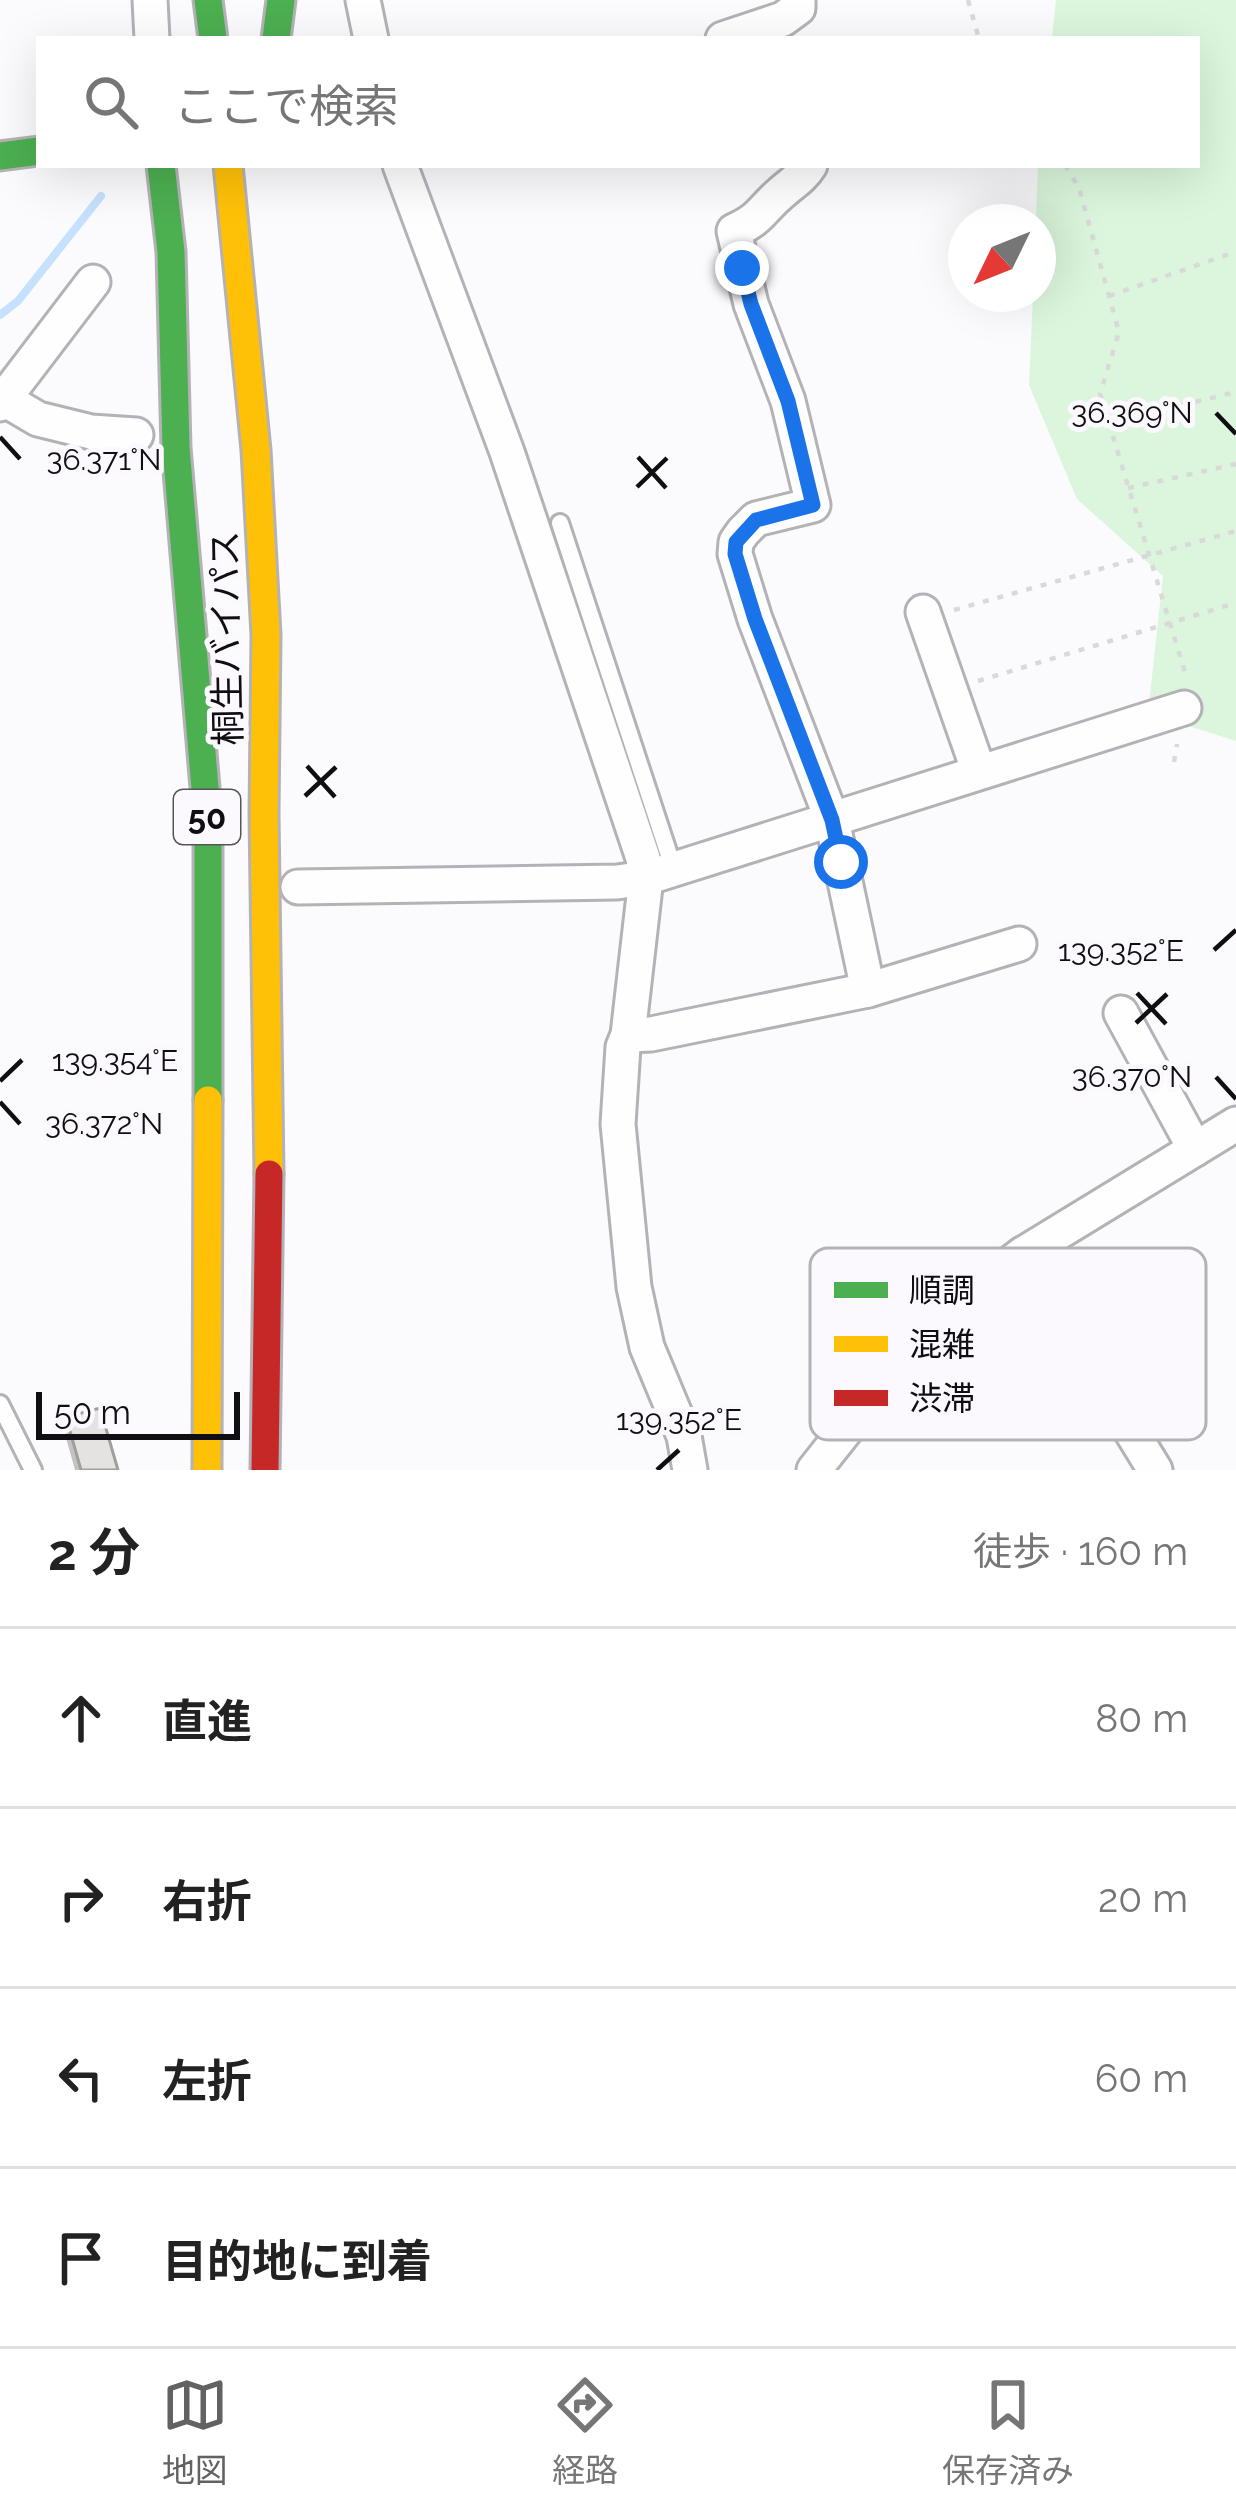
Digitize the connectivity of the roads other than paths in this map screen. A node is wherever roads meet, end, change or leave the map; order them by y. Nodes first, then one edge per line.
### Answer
1 (150, 0) edge
2 (172, 0) edge
3 (208, 0) edge
4 (281, 0) edge
5 (363, 0) edge
6 (790, 19) edge
7 (152, 36) edge
8 (176, 36) edge
9 (212, 36) edge
10 (275, 36) edge
11 (370, 36) edge
12 (733, 36) edge
13 (36, 151) edge
14 (0, 156) edge
15 (161, 168) edge
16 (228, 168) edge
17 (401, 168) edge
18 (808, 168) edge
19 (93, 282) dead end
20 (277, 387) dead end
21 (2, 401) edge
22 (136, 435) dead end
23 (560, 523) dead end
24 (936, 611) road end
25 (1184, 708) road end
26 (292, 744) dead end
27 (229, 763) dead end
28 (979, 772) junction
29 (832, 820) junction
30 (660, 874) junction
31 (298, 887) dead end
32 (1019, 944) dead end
33 (868, 990) junction
34 (1120, 1013) dead end
35 (628, 1035) junction
36 (1236, 1124) edge
37 (1195, 1149) junction
38 (296, 1167) dead end
39 (295, 1214) dead end
40 (1033, 1248) edge
41 (0, 1404) edge
42 (838, 1440) edge
43 (1137, 1440) edge
44 (33, 1470) edge
45 (207, 1470) edge
46 (227, 1470) edge
47 (266, 1470) edge
48 (690, 1470) edge
49 (814, 1470) edge
50 (1155, 1470) edge

1 - 7 street
2 - 8 main road
3 - 9 main road
4 - 10 main road
5 - 11 street
6 - 12 street
13 - 14 main road
15 - 45 main road, 50
16 - 47 main road, 桐生バイパス / 50
17 - 30 street
18 - 29 street
19 - 21 street
20 - 26 main road
21 - 22 street
23 - 30 lane
24 - 28 street
25 - 28 street
27 - 46 main road, 桐生バイパス / 50
28 - 29 street
29 - 30 street
29 - 33 street
30 - 31 street
30 - 35 street
32 - 33 street
33 - 35 street
34 - 37 street
35 - 48 street
36 - 37 street
37 - 40 street
38 - 39 main road
41 - 44 lane
42 - 49 street
43 - 50 street

